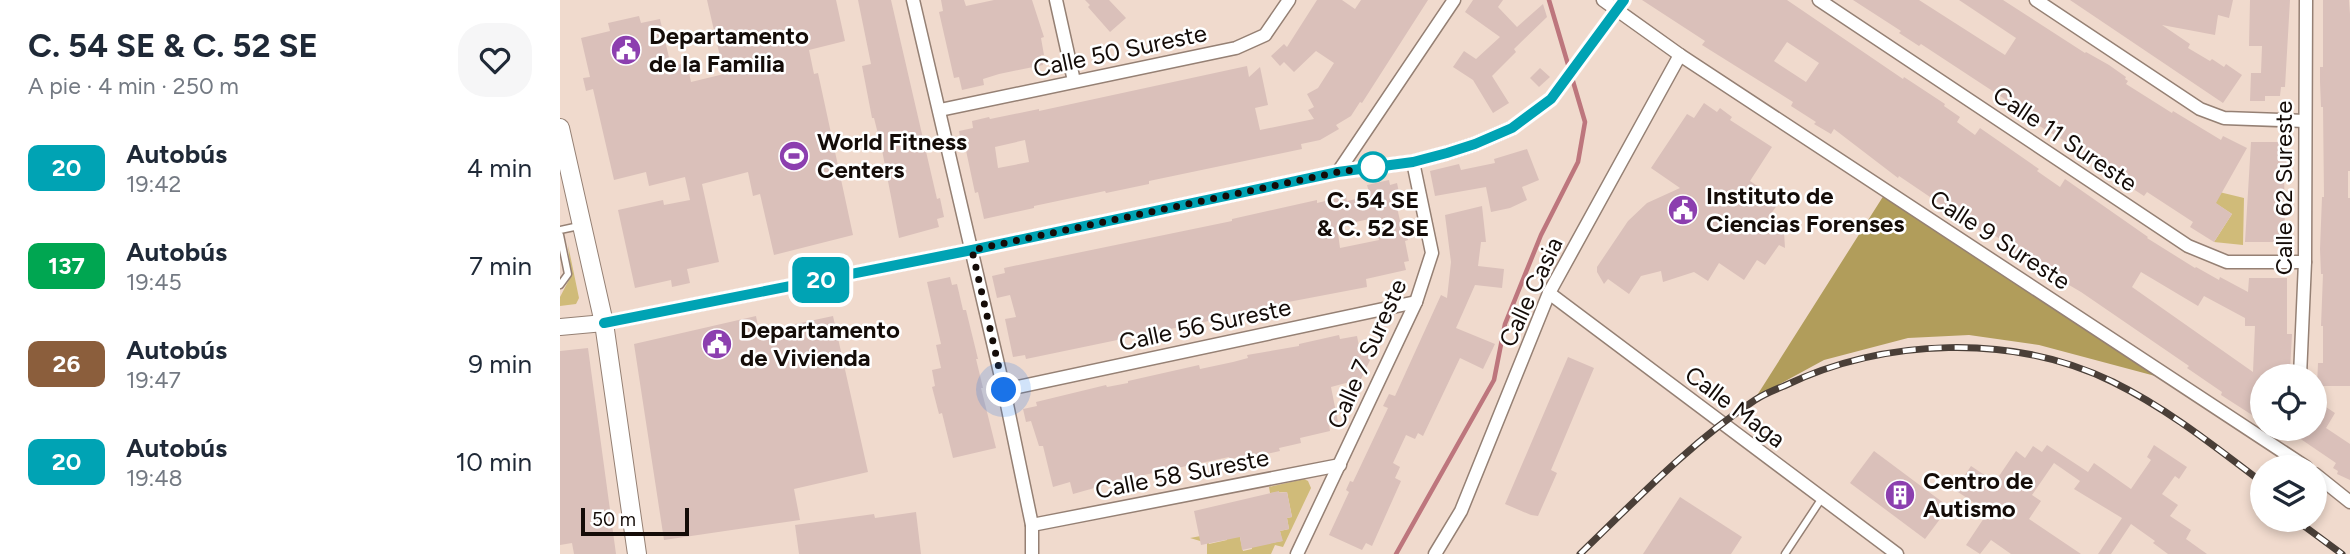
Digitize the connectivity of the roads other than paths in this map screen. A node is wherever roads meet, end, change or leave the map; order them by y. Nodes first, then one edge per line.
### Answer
1 (913, 0) edge
2 (1055, 0) edge
3 (1289, 0) edge
4 (1454, 0) edge
5 (1602, 0) edge
6 (1819, 0) edge
7 (2036, 0) edge
8 (2306, 0) edge
9 (1621, 5) edge
10 (1680, 55) junction
11 (1074, 81) junction
12 (940, 110) junction
13 (2305, 121) junction
14 (560, 128) edge
15 (1413, 162) junction
16 (1338, 172) junction
17 (581, 226) junction
18 (560, 230) edge
19 (560, 235) edge
20 (972, 250) junction
21 (2305, 261) junction
22 (560, 285) edge
23 (1549, 293) junction
24 (1416, 302) junction
25 (604, 323) junction
26 (560, 327) edge
27 (2301, 364) edge
28 (1004, 390) junction
29 (2250, 422) edge
30 (2276, 441) edge
31 (2292, 455) edge
32 (1340, 465) junction
33 (2327, 484) edge
34 (1822, 498) junction
35 (2350, 502) edge
36 (1032, 525) junction
37 (637, 554) edge
38 (1032, 554) edge
39 (1297, 554) edge
40 (1435, 554) edge
41 (1784, 554) edge
42 (1897, 554) edge

1 - 12 street
2 - 11 street
3 - 11 street, Calle 50 Sureste
4 - 16 street
5 - 9 street, Calle 9 Sureste
6 - 21 street, Calle 11 Sureste
7 - 13 street
8 - 13 street, Calle 62 Sureste
9 - 10 street, Calle 9 Sureste
9 - 15 street
10 - 23 street, Calle Casia
10 - 29 street, Calle 9 Sureste
11 - 12 street, Calle 50 Sureste
12 - 20 street
13 - 21 street, Calle 62 Sureste
14 - 17 main road
15 - 16 street
15 - 24 street, Calle 7 Sureste
16 - 20 street
17 - 18 lane
17 - 25 main road
19 - 22 lane
20 - 25 street
20 - 28 street
21 - 27 street, Calle 62 Sureste
23 - 34 street, Calle Maga
23 - 40 street, Calle Casia
24 - 28 street, Calle 56 Sureste
24 - 32 street, Calle 7 Sureste
25 - 26 street
25 - 37 main road
28 - 36 street
30 - 31 street, Calle 9 Sureste
32 - 36 street, Calle 58 Sureste
32 - 39 street, Calle 7 Sureste
33 - 35 street
34 - 41 lane
34 - 42 street, Calle Maga
36 - 38 street

